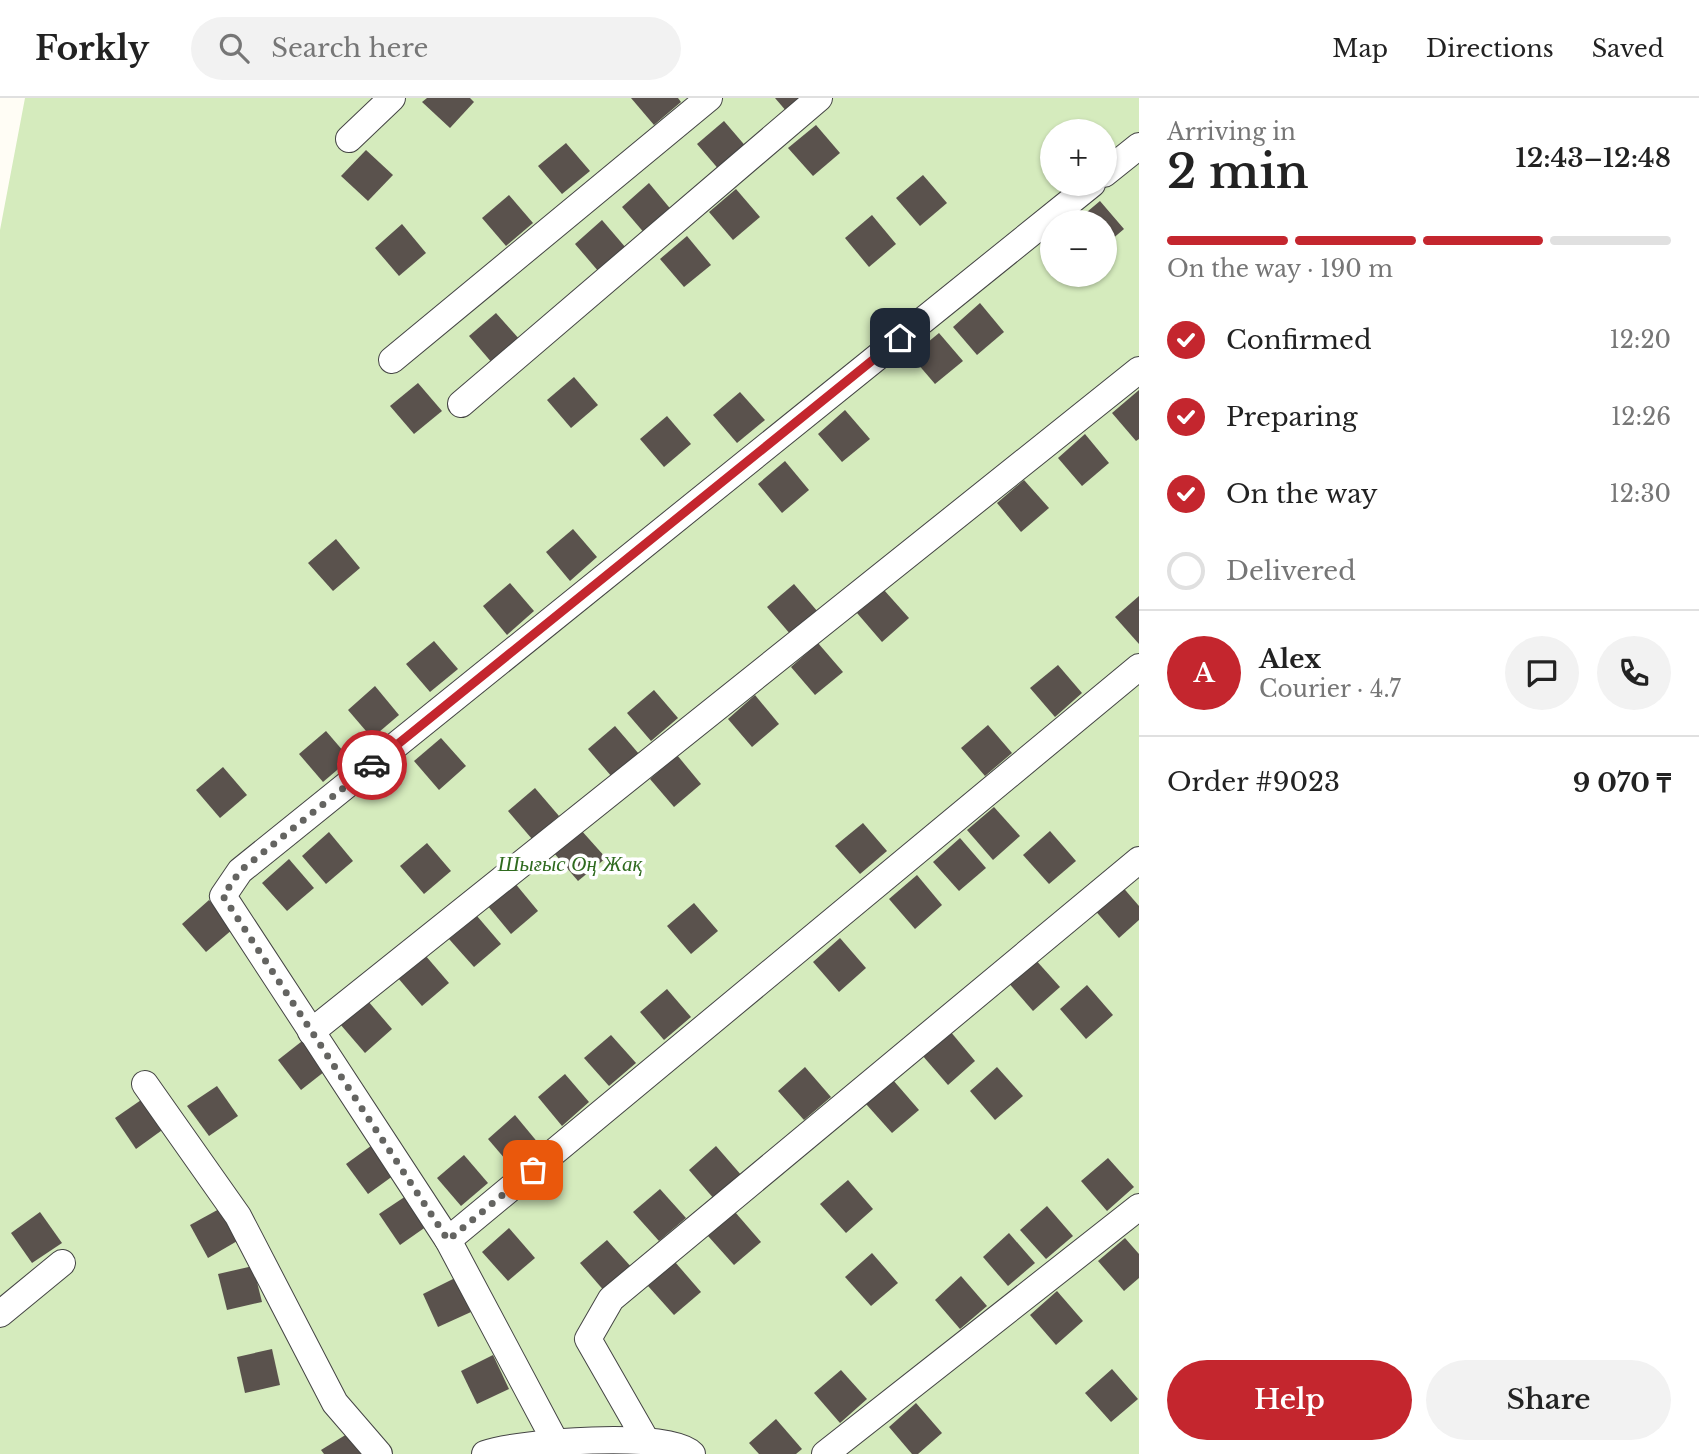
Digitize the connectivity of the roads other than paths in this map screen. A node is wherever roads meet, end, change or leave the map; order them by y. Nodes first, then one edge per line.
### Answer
1 (392, 98) edge
2 (709, 98) edge
3 (819, 98) edge
4 (349, 139) dead end
5 (1139, 146) edge
6 (1117, 164) edge
7 (1077, 196) edge
8 (393, 360) dead end
9 (1139, 370) edge
10 (461, 404) dead end
11 (1139, 667) edge
12 (1139, 860) edge
13 (311, 1031) junction
14 (145, 1084) dead end
15 (1139, 1206) edge
16 (448, 1240) junction
17 (62, 1263) dead end
18 (0, 1314) edge
19 (648, 1442) junction
20 (556, 1448) edge
21 (379, 1454) edge
22 (485, 1454) edge
23 (692, 1454) edge
24 (825, 1454) edge

1 - 4 street
2 - 8 street
3 - 10 street
5 - 6 street
7 - 13 street
9 - 13 street
11 - 16 street
12 - 19 street
13 - 16 street
14 - 21 street
15 - 24 street
16 - 20 street
17 - 18 street
19 - 20 street
19 - 23 street
20 - 22 street

